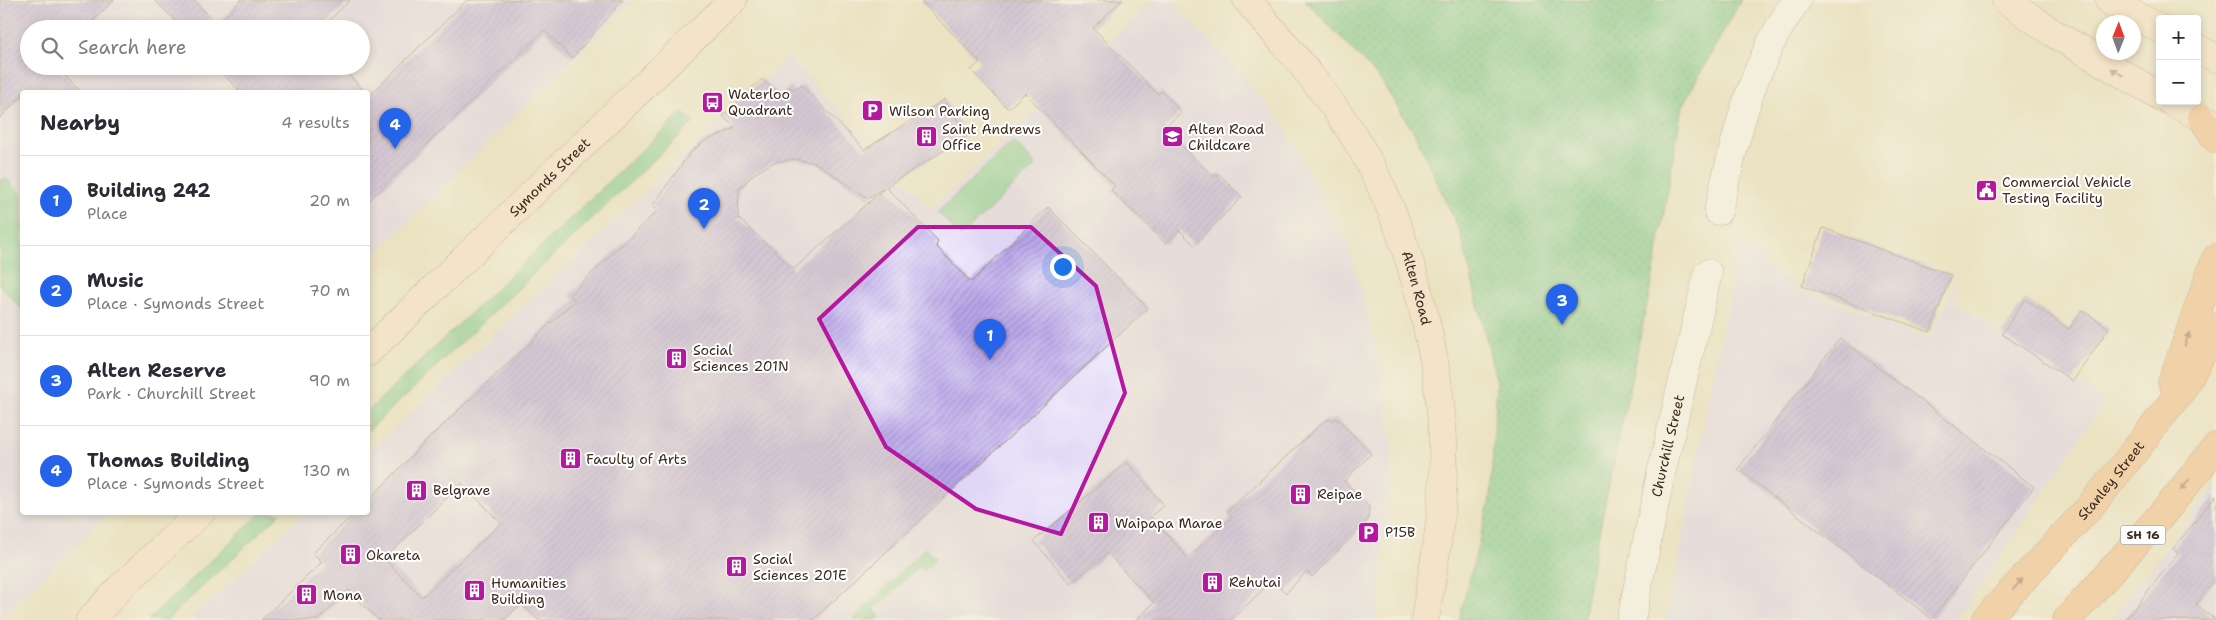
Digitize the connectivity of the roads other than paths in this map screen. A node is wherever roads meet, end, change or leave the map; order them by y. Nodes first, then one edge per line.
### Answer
1 (733, 0) edge
2 (1247, 0) edge
3 (1797, 0) edge
4 (2006, 0) edge
5 (2109, 0) edge
6 (2156, 27) edge
7 (2201, 50) edge
8 (2216, 58) edge
9 (2156, 94) edge
10 (2176, 105) edge
11 (2211, 128) edge
12 (1718, 211) dead end
13 (2216, 258) edge
14 (1708, 273) dead end
15 (2216, 327) edge
16 (370, 350) edge
17 (2216, 447) edge
18 (2127, 461) junction
19 (198, 515) edge
20 (90, 620) edge
21 (1425, 620) edge
22 (1631, 620) edge
23 (1985, 620) edge
24 (2067, 620) edge

1 - 16 main road, Symonds Street
2 - 21 main road, Alten Road
3 - 12 street
9 -> 4 main road
5 - 6 main road
7 - 8 main road
10 - 11 main road
18 -> 13 highway
14 - 22 street, Churchill Street
15 - 18 highway, Stanley Street
17 -> 24 highway, SH 16
23 -> 18 highway, Stanley Street
19 - 20 main road

